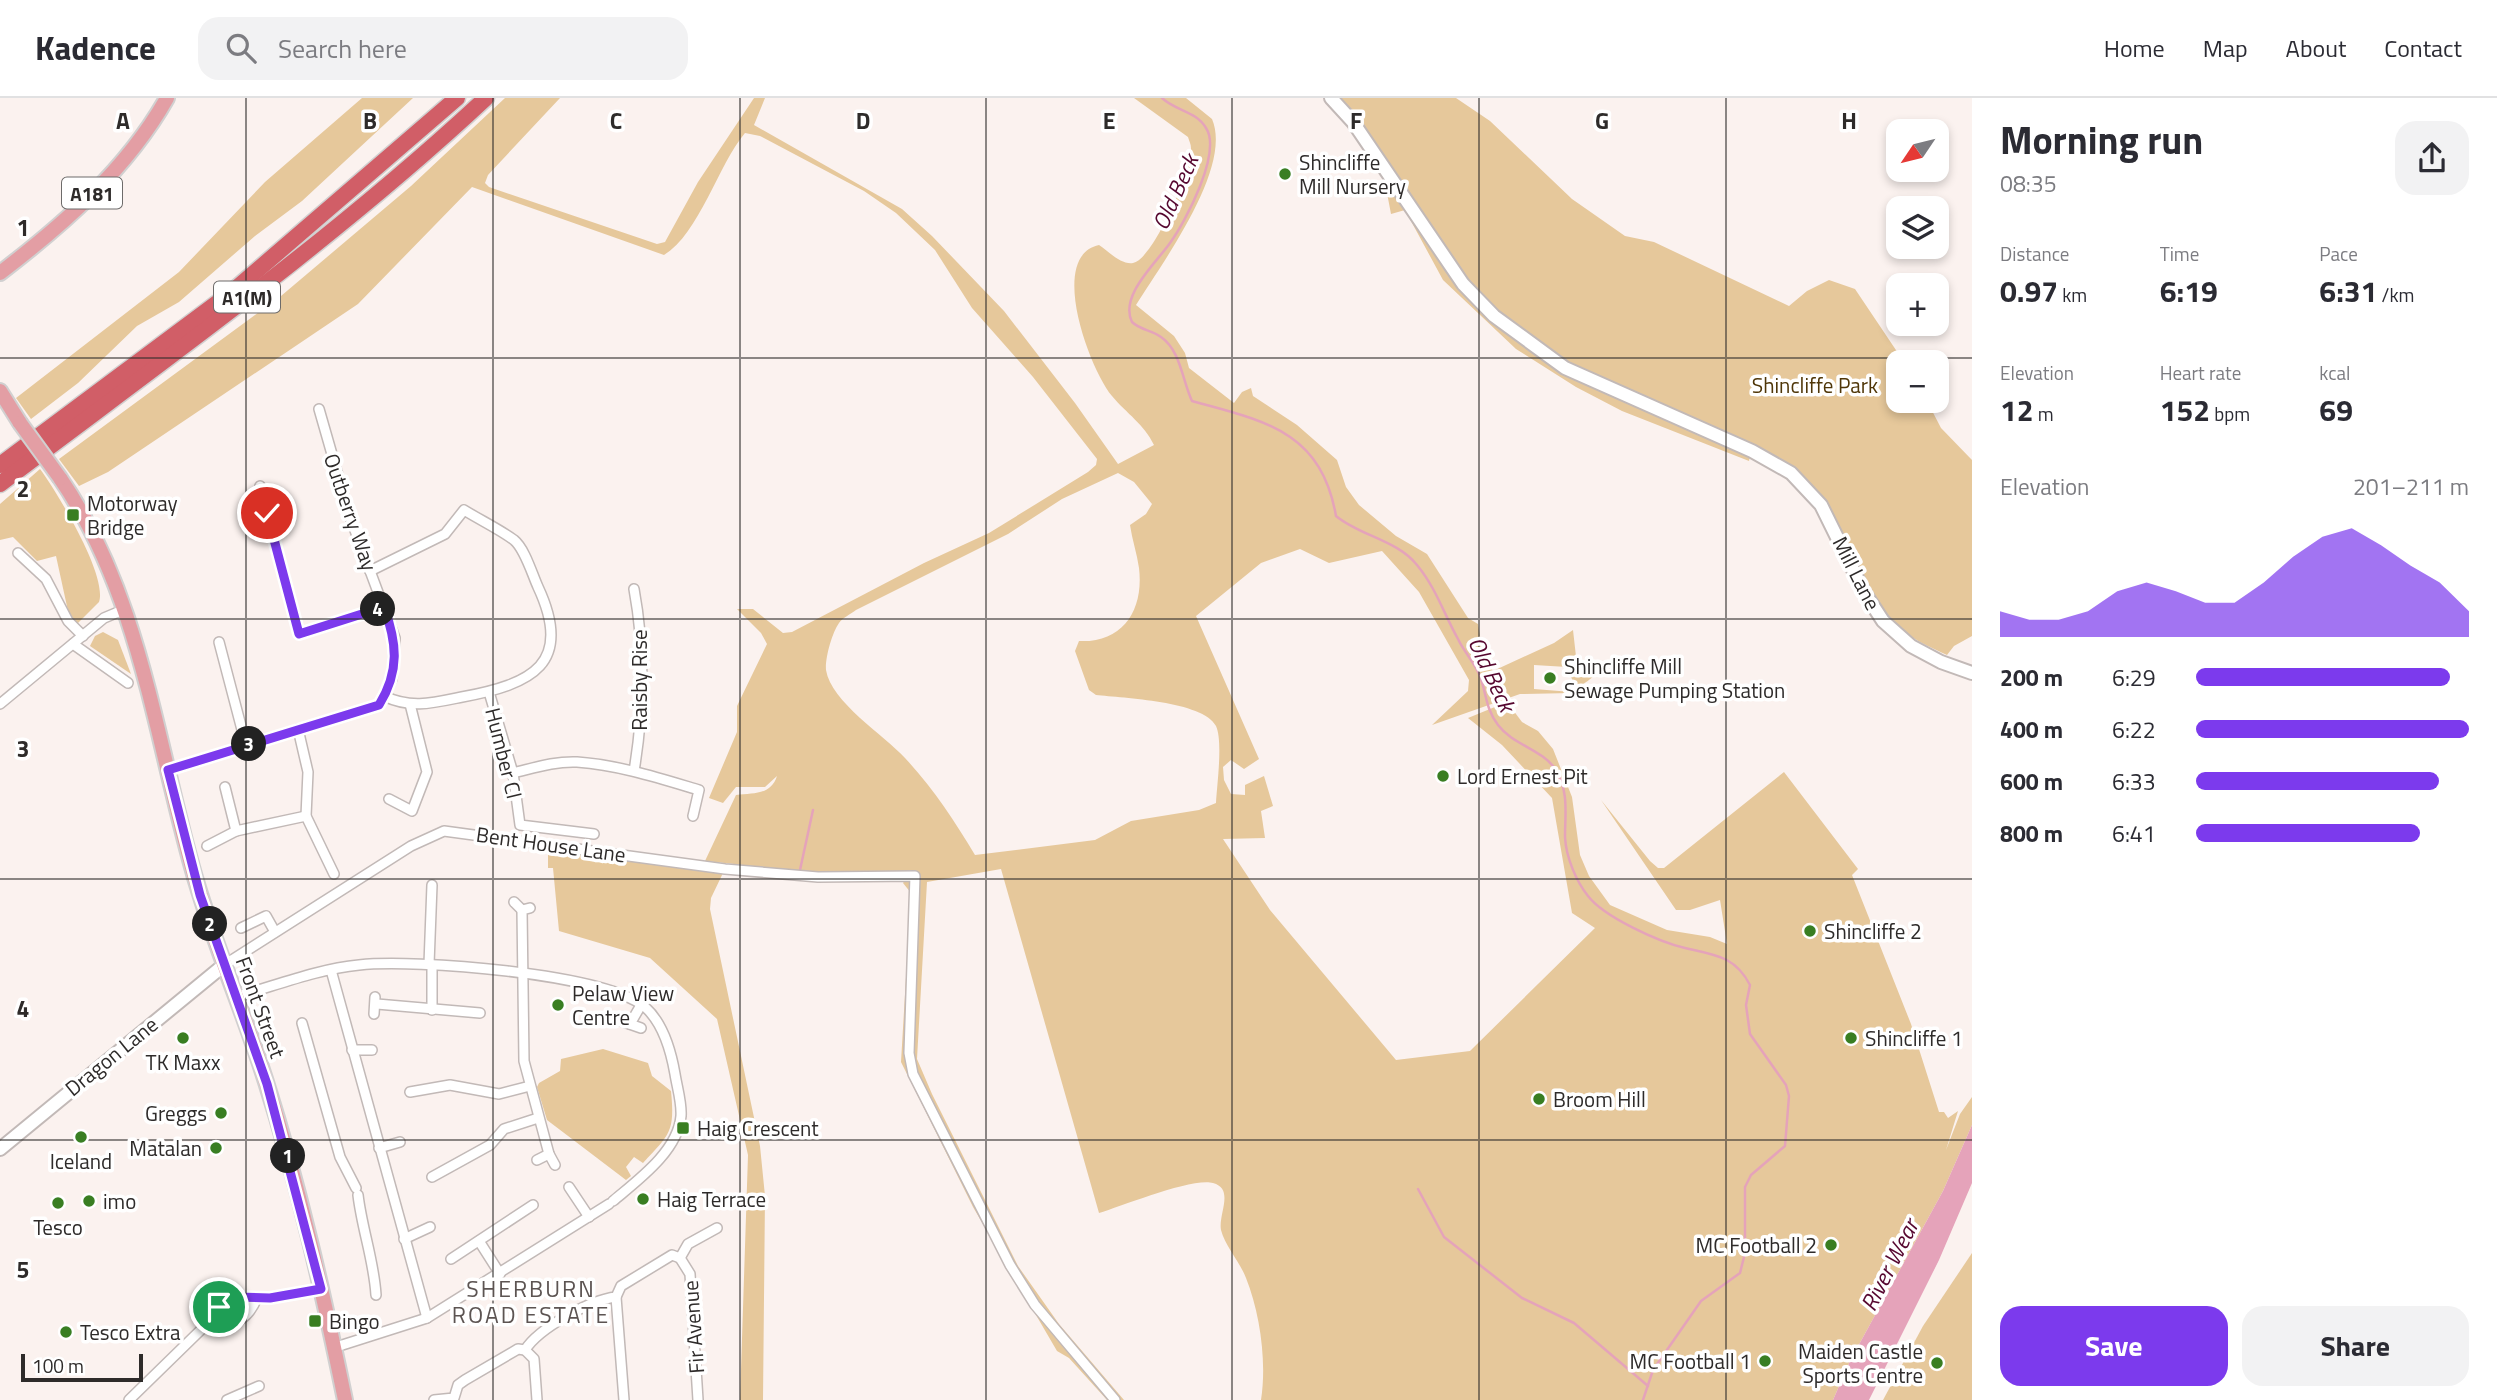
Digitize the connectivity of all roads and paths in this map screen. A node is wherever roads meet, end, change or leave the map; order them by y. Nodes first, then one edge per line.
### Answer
1 (167, 98) edge
2 (457, 98) edge
3 (486, 98) edge
4 (1331, 98) edge
5 (0, 273) edge
6 (0, 391) edge
7 (0, 405) edge
8 (318, 409) dead end
9 (20, 423) junction
10 (0, 465) edge
11 (0, 484) edge
12 (260, 486) dead end
13 (18, 552) dead end
14 (370, 571) junction
15 (635, 589) dead end
16 (384, 607) junction
17 (123, 610) junction
18 (83, 636) junction
19 (219, 642) dead end
20 (73, 644) junction
21 (1972, 673) edge
22 (128, 683) dead end
23 (489, 692) junction
24 (384, 696) junction
25 (0, 704) edge
26 (411, 704) junction
27 (298, 729) junction
28 (246, 745) junction
29 (168, 770) junction
30 (634, 771) junction
31 (513, 773) junction
32 (225, 787) dead end
33 (389, 800) dead end
34 (306, 816) junction
35 (693, 816) dead end
36 (236, 831) junction
37 (594, 834) dead end
38 (207, 846) dead end
39 (334, 874) dead end
40 (432, 885) dead end
41 (514, 902) dead end
42 (241, 928) dead end
43 (275, 932) junction
44 (224, 965) junction
45 (430, 965) junction
46 (331, 970) junction
47 (520, 974) junction
48 (235, 997) junction
49 (645, 1007) junction
50 (432, 1010) junction
51 (480, 1013) dead end
52 (374, 1014) dead end
53 (618, 1020) dead end
54 (302, 1023) dead end
55 (630, 1024) junction
56 (641, 1028) dead end
57 (352, 1050) junction
58 (372, 1050) dead end
59 (530, 1086) junction
60 (410, 1092) dead end
61 (538, 1118) junction
62 (400, 1142) dead end
63 (379, 1148) junction
64 (0, 1149) edge
65 (549, 1154) junction
66 (537, 1160) dead end
67 (555, 1165) dead end
68 (432, 1177) dead end
69 (569, 1187) dead end
70 (533, 1205) dead end
71 (589, 1217) junction
72 (430, 1227) dead end
73 (717, 1228) dead end
74 (404, 1239) junction
75 (479, 1241) junction
76 (680, 1258) junction
77 (451, 1259) dead end
78 (500, 1273) junction
79 (321, 1289) junction
80 (376, 1295) dead end
81 (617, 1297) junction
82 (257, 1298) junction
83 (427, 1318) junction
84 (212, 1319) junction
85 (335, 1347) junction
86 (525, 1350) junction
87 (259, 1385) dead end
88 (454, 1399) edge
89 (129, 1400) edge
90 (228, 1400) edge
91 (345, 1400) edge
92 (434, 1400) edge
93 (537, 1400) edge
94 (624, 1400) edge
95 (698, 1400) edge
96 (1115, 1400) edge

1 - 5 main road, A181
2 - 10 highway, A1(M)
3 - 11 highway, A1(M)
4 - 21 main road, Mill Lane
6 - 9 main road
7 - 9 main road
8 - 14 street, Outberry Way
9 - 17 main road, Front Street, bridge
12 - 16 street
13 - 18 street
14 - 16 street, Outberry Way
14 - 23 street
15 - 30 street, Raisby Rise
16 - 24 street, Outberry Way
17 - 18 street
17 - 29 main road, Front Street
18 - 20 street
19 - 28 street
20 - 22 street
20 - 25 street
23 - 26 street
23 - 31 street, Humber Cl
24 - 26 street
24 - 27 street
26 - 33 street
27 - 28 street
27 - 34 street
28 - 29 street
29 - 44 main road, Front Street
30 - 31 street
30 - 35 street
31 - 37 street, Humber Cl
32 - 36 street
34 - 36 street
34 - 39 street
36 - 38 street
40 - 45 street
41 - 47 street
42 - 43 street
43 - 44 street, Bent House Lane
43 - 96 street, Bent House Lane
44 - 48 main road, Front Street
44 - 64 main road, Dragon Lane
45 - 46 street
45 - 47 street
45 - 50 street
46 - 48 street
46 - 57 street
47 - 49 street
47 - 59 street
48 - 79 main road, Front Street
49 - 55 street
49 - 71 street
50 - 51 street
50 - 52 street
53 - 55 street
54 - 80 street
55 - 56 street
57 - 58 street
57 - 63 street
59 - 60 street
59 - 61 street
61 - 65 street
61 - 68 street
62 - 63 street
63 - 74 street
65 - 66 street
65 - 67 street
69 - 71 street
70 - 75 street
71 - 78 street
72 - 74 street
73 - 76 street
74 - 83 street
75 - 77 street
75 - 78 street
76 - 81 street
76 - 95 street, Fir Avenue
78 - 83 street
79 - 82 street
79 - 85 main road, Front Street
81 - 86 street
81 - 94 street
82 - 84 street
82 - 84 street
83 - 85 street
84 - 89 street
85 - 91 main road, Front Street
86 - 88 street
86 - 93 street
87 - 90 street
88 - 92 street

